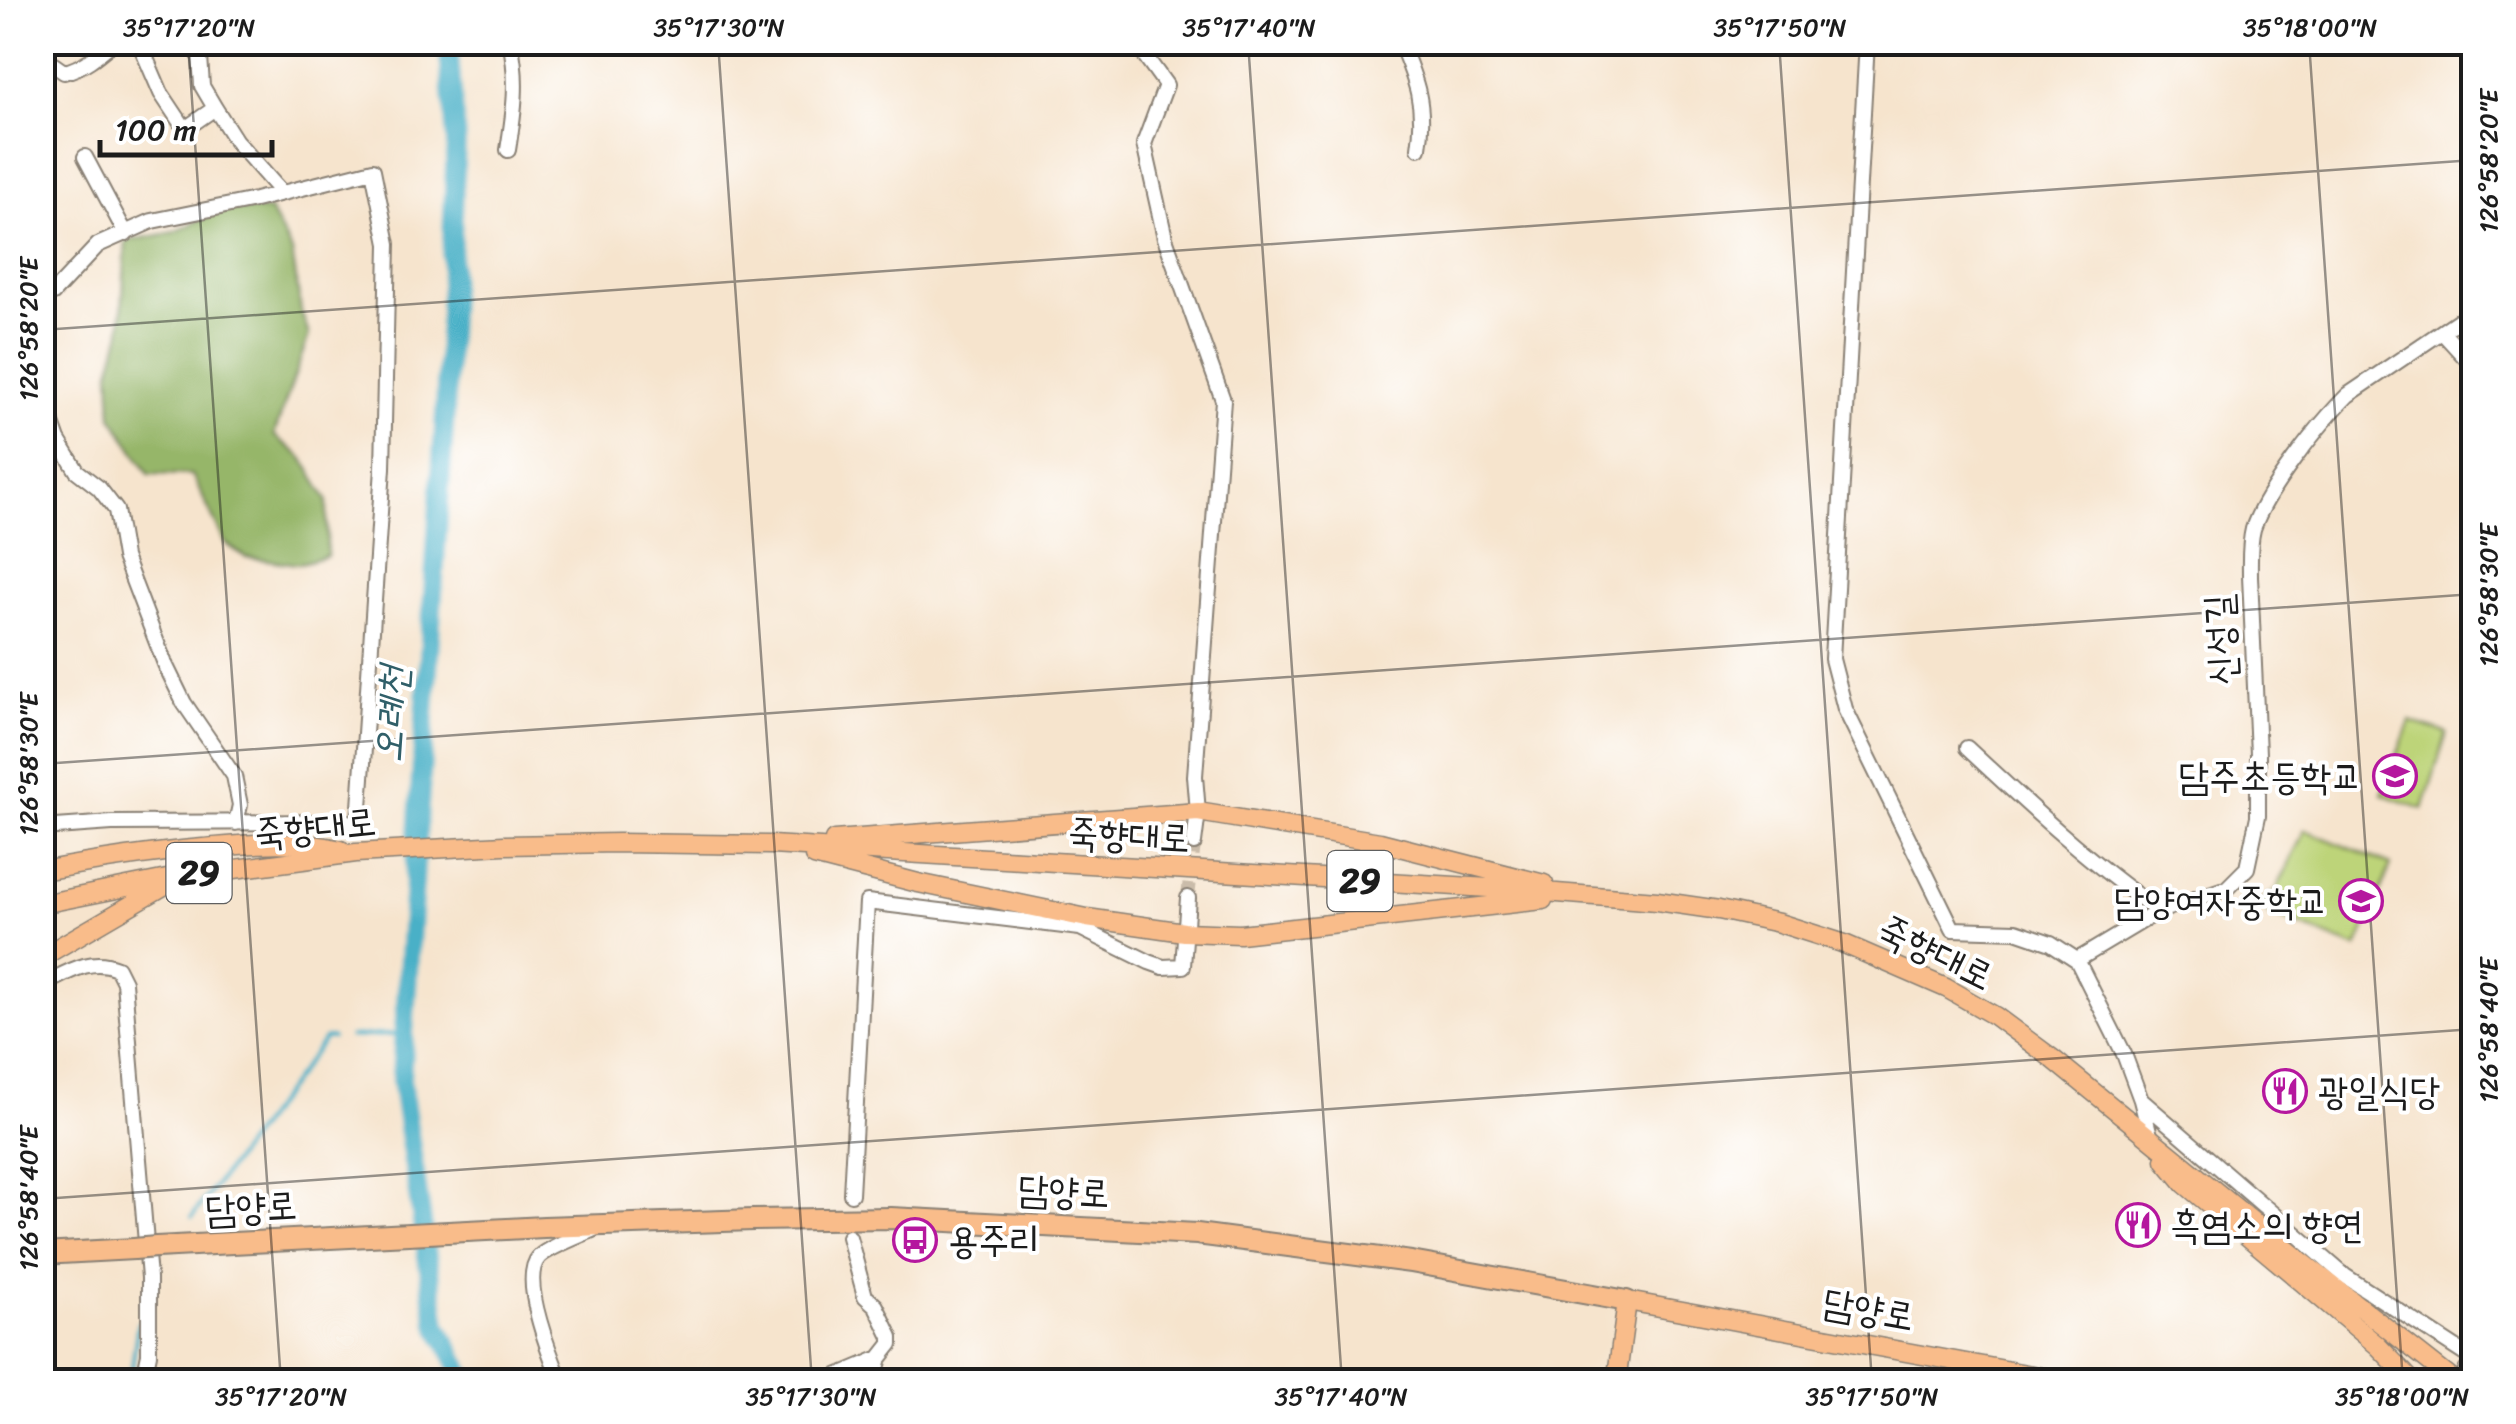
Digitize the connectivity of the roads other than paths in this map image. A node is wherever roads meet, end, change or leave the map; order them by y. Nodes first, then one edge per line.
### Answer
1 (114, 42) edge
2 (139, 42) edge
3 (192, 42) edge
4 (510, 42) edge
5 (978, 42) edge
6 (996, 42) edge
7 (1135, 42) edge
8 (1400, 42) edge
9 (1868, 42) edge
10 (42, 64) edge
11 (215, 108) junction
12 (1419, 148) dead end
13 (508, 150) dead end
14 (85, 157) dead end
15 (281, 192) junction
16 (126, 234) junction
17 (42, 298) edge
18 (2474, 310) edge
19 (2442, 332) junction
20 (42, 343) edge
21 (2474, 367) edge
22 (1967, 748) dead end
23 (1198, 812) junction
24 (236, 823) junction
25 (42, 828) edge
26 (1194, 844) tunnel mouth
27 (771, 845) junction
28 (356, 853) junction
29 (42, 871) edge
30 (182, 876) junction
31 (1588, 896) junction
32 (1188, 898) tunnel mouth
33 (42, 904) edge
34 (2159, 912) junction
35 (1184, 932) junction
36 (42, 957) edge
37 (2077, 960) junction
38 (42, 984) edge
39 (2142, 1100) junction
40 (2151, 1138) junction
41 (851, 1194) dead end
42 (602, 1225) junction
43 (849, 1237) dead end
44 (42, 1254) edge
45 (1627, 1301) junction
46 (2377, 1345) junction
47 (880, 1358) junction
48 (2473, 1359) edge
49 (2454, 1381) edge
50 (143, 1382) edge
51 (560, 1382) edge
52 (823, 1382) edge
53 (879, 1382) edge
54 (1618, 1382) edge
55 (2070, 1382) edge
56 (2399, 1382) edge
57 (2413, 1382) edge

1 - 10 street
2 - 11 street
3 - 11 street
4 - 13 street
5 - 6 street
7 - 23 street
8 - 12 street
9 - 37 street
11 - 15 street
14 - 16 street
15 - 16 street
15 - 24 street
16 - 17 street
18 - 19 street, 신성길
19 - 21 street
19 - 34 street, 신성길
20 - 24 street
22 - 34 street
23 - 26 street
23 - 27 main road
23 - 31 main road
24 - 25 street
27 - 28 main road, 죽향대로 / 29
27 - 31 main road, 죽향대로 / 29
27 - 35 main road
28 - 29 main road
28 - 30 main road, 죽향대로 / 29
30 - 33 main road, 죽향대로 / 29
30 - 36 main road
31 - 35 main road
31 - 40 main road, 죽향대로 / 29
32 - 35 street
34 - 37 street, 신성길
35 - 41 street
37 - 39 street
38 - 50 street
39 - 40 street
39 - 48 street
40 - 46 main road, 죽향대로 / 29
40 - 49 main road, 죽향대로 / 29
42 - 44 highway, 담양로, bridge
42 - 45 highway, 담양로
42 - 51 street
43 - 47 street
45 - 54 main road
45 - 55 main road, 담양로
46 - 56 main road
46 - 57 main road, 죽향대로 / 29
47 - 52 street
47 - 53 street
48 - 49 street

